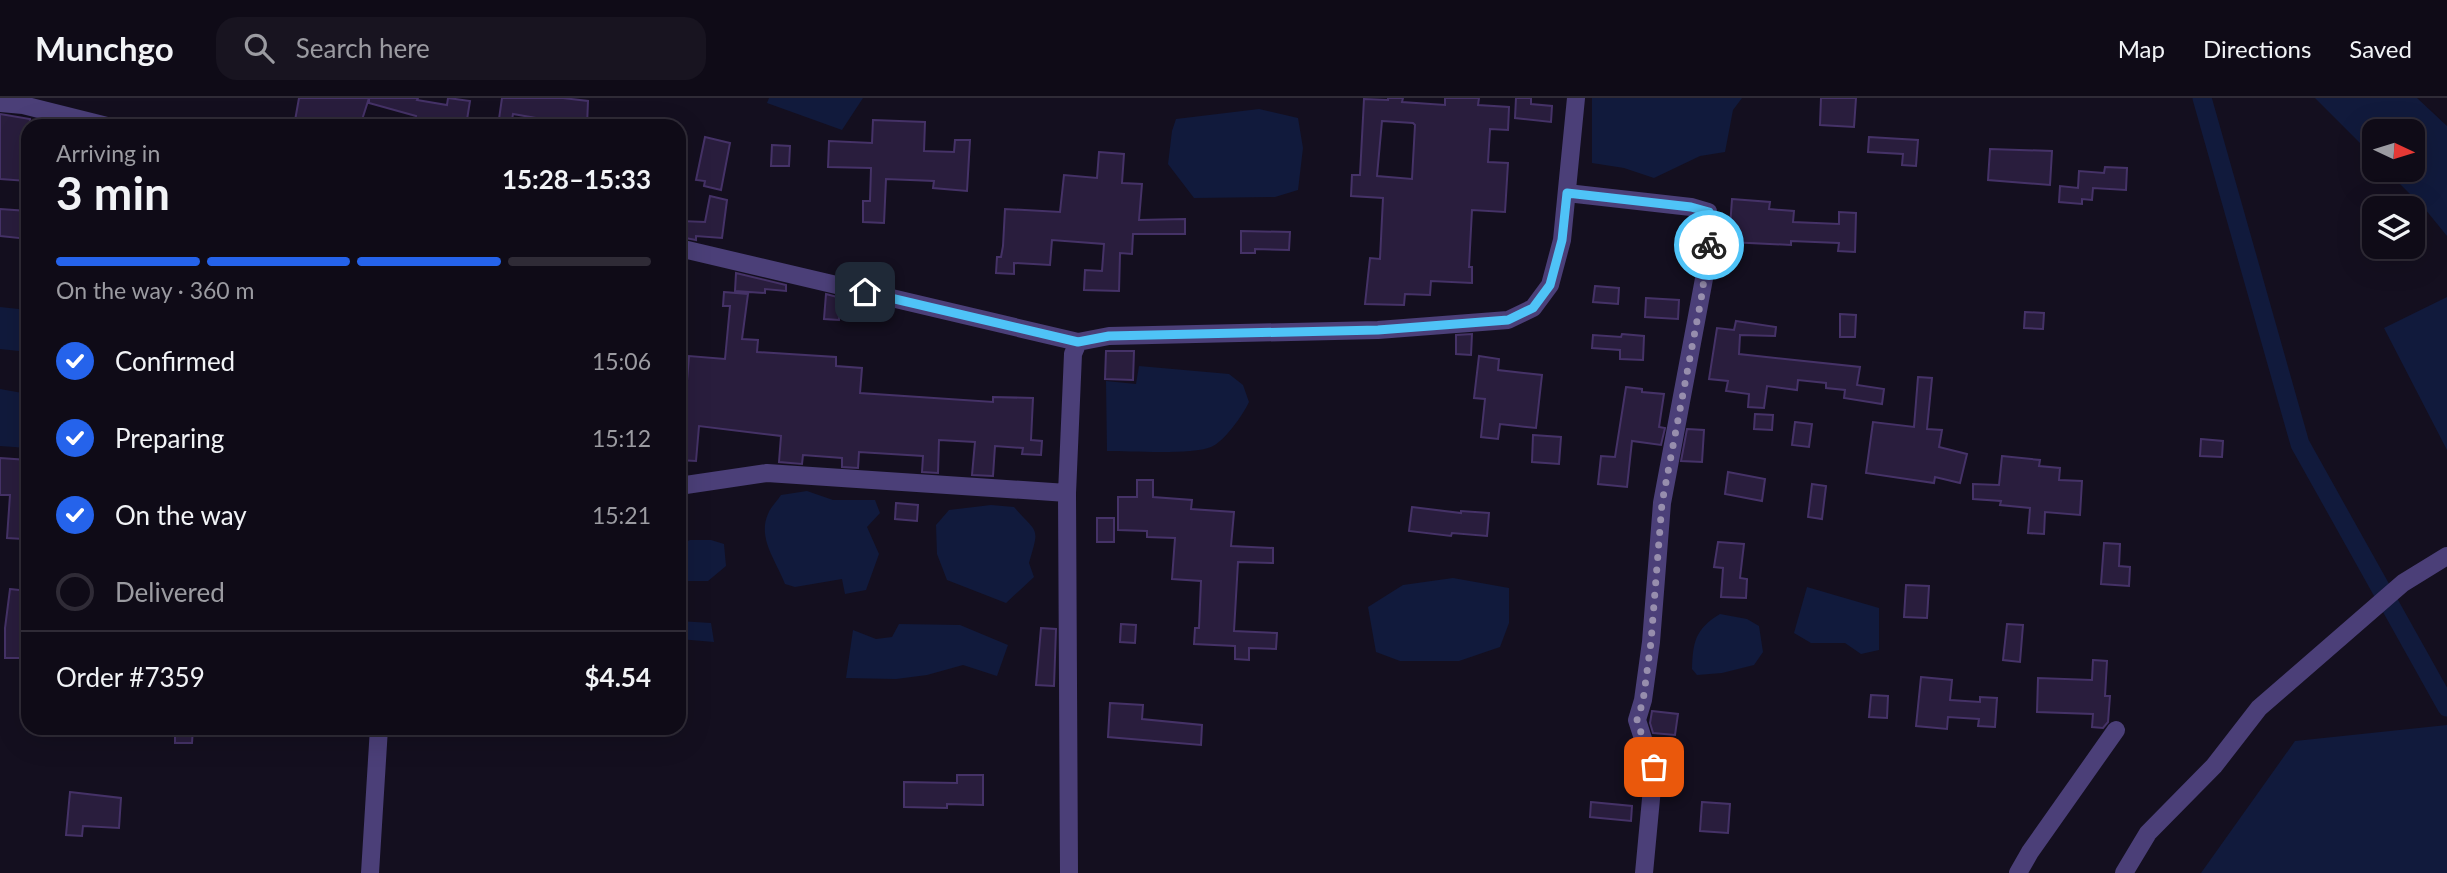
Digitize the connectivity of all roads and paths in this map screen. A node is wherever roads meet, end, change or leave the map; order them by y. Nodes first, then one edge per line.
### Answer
1 (1576, 98) edge
2 (0, 103) edge
3 (79, 119) edge
4 (1567, 193) junction
5 (686, 250) edge
6 (1078, 342) junction
7 (686, 485) edge
8 (1067, 493) junction
9 (2447, 556) edge
10 (2116, 730) dead end
11 (379, 735) edge
12 (370, 873) edge
13 (1069, 873) edge
14 (1644, 873) edge
15 (2018, 873) edge
16 (2124, 873) edge

1 - 4 street
2 - 3 street
4 - 6 street
4 - 14 street
5 - 6 street
6 - 8 street
7 - 8 street
8 - 13 street
9 - 16 street
10 - 15 street
11 - 12 street

